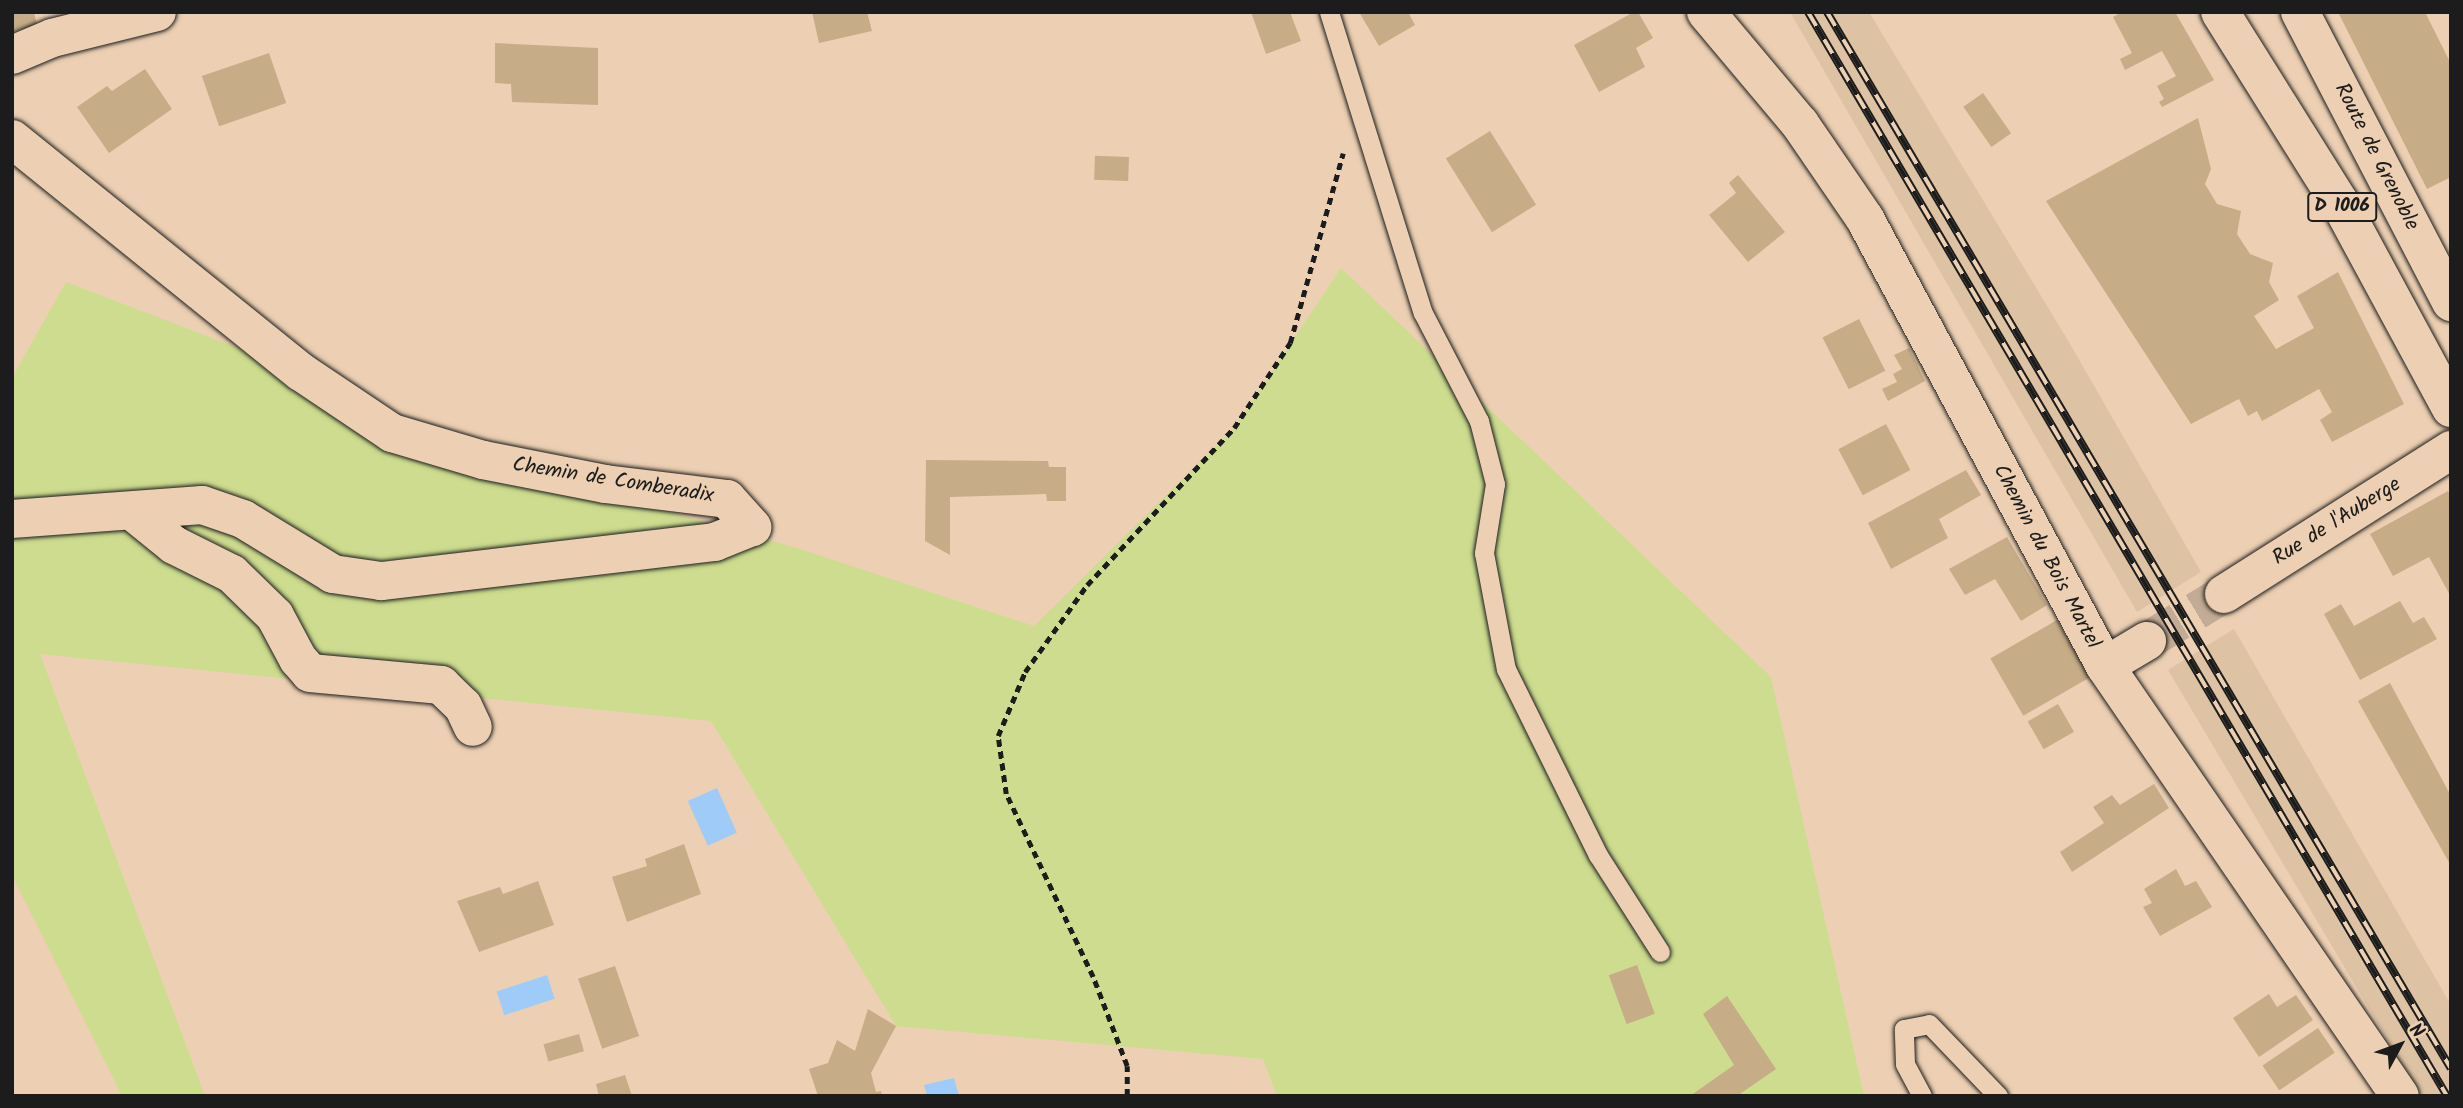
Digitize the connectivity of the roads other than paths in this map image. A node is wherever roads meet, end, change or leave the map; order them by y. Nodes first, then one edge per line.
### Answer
1 (157, 12) edge
2 (1329, 12) edge
3 (1706, 12) edge
4 (2220, 12) edge
5 (2300, 12) edge
6 (12, 55) edge
7 (12, 139) edge
8 (2451, 302) edge
9 (2451, 408) edge
10 (2451, 450) edge
11 (132, 511) junction
12 (12, 519) edge
13 (2224, 594) tunnel mouth
14 (2147, 641) tunnel mouth
15 (2105, 666) junction
16 (473, 727) dead end
17 (1660, 952) dead end
18 (1922, 1096) edge
19 (1998, 1096) edge
20 (2400, 1096) edge

1 - 6 street
2 - 17 lane
3 - 15 street, Chemin du Bois Martel
4 - 9 street, D 1006
5 - 8 street, Route de Grenoble / D 1006
7 - 11 street, Chemin de Comberadix
10 - 13 street, Rue de l'Auberge
11 - 12 street, Chemin de Comberadix
11 - 16 street
14 - 15 street
15 - 20 street, Chemin du Bois Martel
18 - 19 lane

